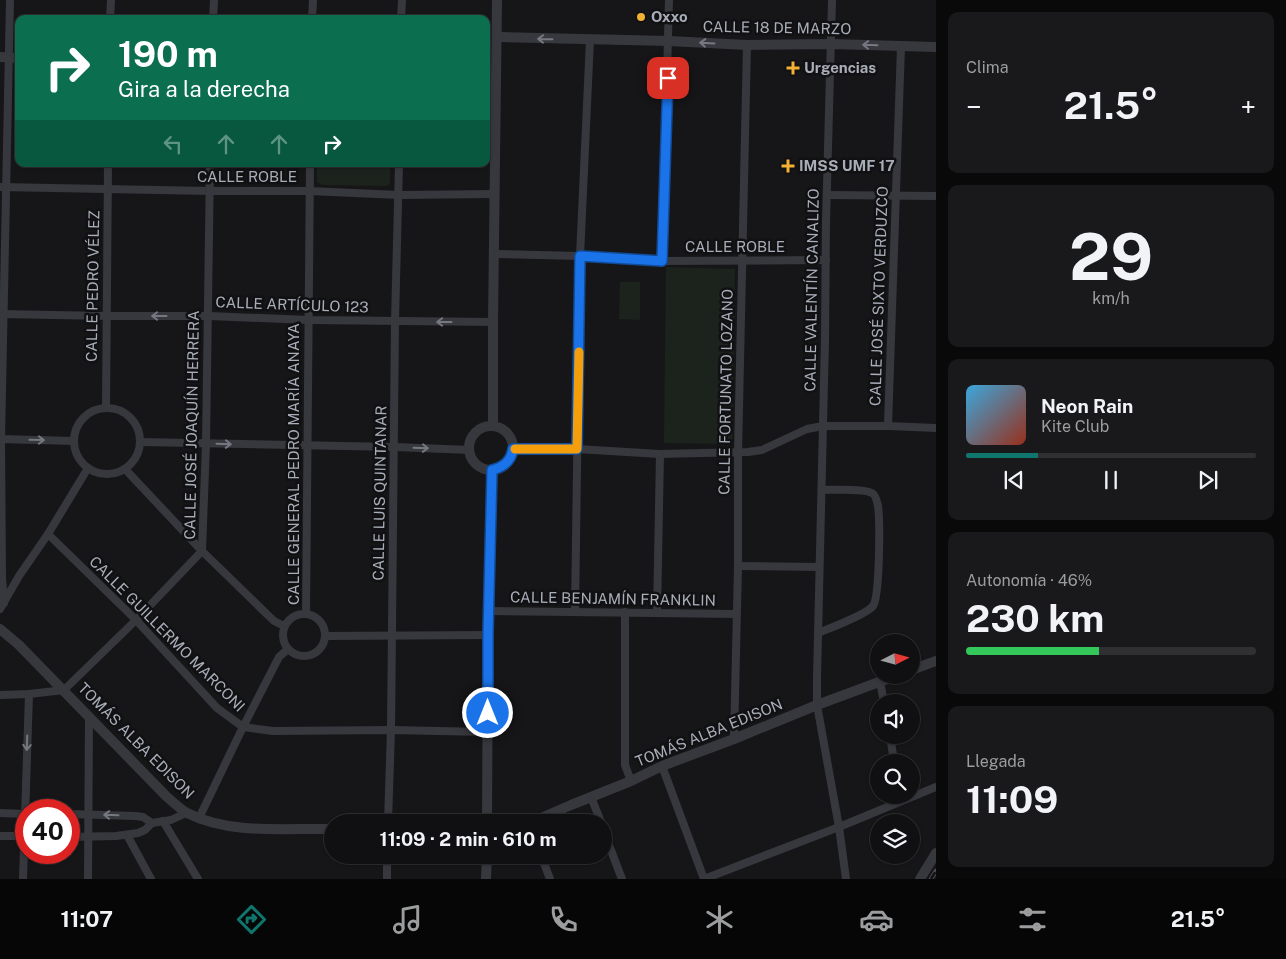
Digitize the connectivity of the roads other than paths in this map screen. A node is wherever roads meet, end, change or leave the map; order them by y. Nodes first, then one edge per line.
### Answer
1 (10, 0) edge
2 (111, 0) edge
3 (214, 0) edge
4 (313, 0) edge
5 (402, 0) edge
6 (497, 0) edge
7 (669, 0) edge
8 (832, 0) edge
9 (110, 15) edge
10 (213, 15) edge
11 (312, 15) edge
12 (401, 15) edge
13 (497, 37) junction
14 (590, 40) junction
15 (669, 41) junction
16 (748, 44) junction
17 (832, 44) junction
18 (901, 46) junction
19 (936, 47) edge
20 (9, 58) edge
21 (491, 67) edge
22 (108, 167) edge
23 (210, 167) edge
24 (310, 167) edge
25 (399, 167) edge
26 (3, 187) edge
27 (108, 189) junction
28 (210, 191) junction
29 (309, 191) junction
30 (494, 194) junction
31 (399, 195) junction
32 (828, 195) junction
33 (897, 195) junction
34 (936, 196) edge
35 (494, 254) junction
36 (580, 256) junction
37 (826, 260) junction
38 (662, 261) junction
39 (742, 262) junction
40 (2, 314) edge
41 (107, 316) junction
42 (209, 316) junction
43 (309, 320) junction
44 (395, 321) junction
45 (493, 322) junction
46 (106, 408) junction
47 (493, 426) junction
48 (823, 426) junction
49 (888, 426) junction
50 (936, 428) edge
51 (1, 440) edge
52 (74, 441) junction
53 (140, 442) junction
54 (206, 444) junction
55 (307, 446) junction
56 (395, 447) junction
57 (513, 449) junction
58 (577, 449) junction
59 (470, 450) junction
60 (738, 453) junction
61 (660, 454) junction
62 (88, 468) junction
63 (125, 469) junction
64 (492, 470) junction
65 (822, 490) junction
66 (48, 534) junction
67 (202, 551) junction
68 (738, 566) junction
69 (819, 567) junction
70 (2, 606) edge
71 (489, 610) junction
72 (574, 612) junction
73 (625, 612) junction
74 (657, 613) junction
75 (306, 614) junction
76 (736, 614) junction
77 (136, 620) junction
78 (284, 626) junction
79 (0, 629) edge
80 (818, 633) junction
81 (392, 635) junction
82 (488, 635) junction
83 (325, 636) junction
84 (288, 649) junction
85 (936, 661) edge
86 (920, 667) edge
87 (875, 684) edge
88 (64, 690) junction
89 (0, 694) edge
90 (29, 694) junction
91 (817, 705) junction
92 (89, 716) junction
93 (243, 728) junction
94 (391, 730) junction
95 (487, 732) junction
96 (734, 739) junction
97 (662, 766) junction
98 (630, 781) junction
99 (936, 787) edge
100 (920, 792) edge
101 (591, 797) junction
102 (26, 799) edge
103 (888, 804) edge
104 (186, 812) junction
105 (0, 813) edge
106 (15, 814) edge
107 (80, 814) edge
108 (89, 814) junction
109 (388, 814) edge
110 (487, 814) edge
111 (551, 814) edge
112 (598, 814) edge
113 (199, 818) junction
114 (163, 821) junction
115 (152, 823) junction
116 (839, 827) junction
117 (324, 829) edge
118 (0, 836) edge
119 (15, 836) edge
120 (127, 836) junction
121 (80, 837) edge
122 (88, 837) junction
123 (612, 853) edge
124 (936, 853) edge
125 (24, 864) edge
126 (387, 864) edge
127 (487, 864) edge
128 (545, 864) edge
129 (23, 879) edge
130 (88, 879) edge
131 (151, 879) edge
132 (198, 879) edge
133 (387, 879) edge
134 (486, 879) edge
135 (550, 879) edge
136 (622, 879) edge
137 (704, 879) edge
138 (846, 879) edge
139 (920, 879) edge

1 - 20 street
2 - 9 street
3 - 10 street
4 - 11 street
5 - 12 street
6 - 13 street
7 - 15 street
8 - 17 street, CALLE VALENTÍN CANALIZO
14 -> 13 street, CALLE 18 DE MARZO
13 - 21 street
14 - 15 street, CALLE 18 DE MARZO
14 - 36 street
16 -> 15 street, CALLE 18 DE MARZO
15 - 38 street
16 - 17 street, CALLE 18 DE MARZO
16 - 39 street, CALLE FORTUNATO LOZANO
18 -> 17 street, CALLE 18 DE MARZO
17 - 32 street, CALLE VALENTÍN CANALIZO
18 - 19 street, CALLE 18 DE MARZO
18 - 33 street, CALLE JOSÉ SIXTO VERDUZCO
20 - 26 street
21 - 30 street
22 - 27 street, CALLE PEDRO VÉLEZ
23 - 28 street, CALLE JOSÉ JOAQUÍN HERRERA
24 - 29 street, CALLE GENERAL PEDRO MARÍA ANAYA
25 - 31 street, CALLE LUIS QUINTANAR
26 - 27 street, CALLE ROBLE
26 - 40 street
27 - 28 street, CALLE ROBLE
27 - 41 street, CALLE PEDRO VÉLEZ
28 - 29 street, CALLE ROBLE
28 - 42 street, CALLE JOSÉ JOAQUÍN HERRERA
29 - 31 street, CALLE ROBLE
29 - 43 street, CALLE GENERAL PEDRO MARÍA ANAYA
30 - 31 street, CALLE ROBLE
30 - 35 street
31 - 44 street, CALLE LUIS QUINTANAR
32 - 33 street
32 - 37 street, CALLE VALENTÍN CANALIZO
33 - 34 street
33 - 49 street, CALLE JOSÉ SIXTO VERDUZCO
35 - 36 street, CALLE ROBLE
35 - 45 street
36 - 38 street, CALLE ROBLE
36 - 58 street
37 - 39 street, CALLE ROBLE
37 - 48 street, CALLE VALENTÍN CANALIZO
38 - 39 street, CALLE ROBLE
39 - 60 street, CALLE FORTUNATO LOZANO
40 - 41 street, CALLE ARTÍCULO 123
40 - 51 street
42 -> 41 street, CALLE ARTÍCULO 123
41 - 46 street, CALLE PEDRO VÉLEZ
42 - 43 street, CALLE ARTÍCULO 123
42 - 54 street, CALLE JOSÉ JOAQUÍN HERRERA
43 - 44 street, CALLE ARTÍCULO 123
43 - 55 street, CALLE GENERAL PEDRO MARÍA ANAYA
45 -> 44 street, CALLE ARTÍCULO 123
44 - 56 street, CALLE LUIS QUINTANAR
45 - 47 street
46 - 52 street
46 - 53 street
47 - 57 street
47 - 59 street
48 - 49 street
48 - 60 street
48 - 65 street, CALLE VALENTÍN CANALIZO
49 - 50 street
51 -> 52 street
51 - 70 street
52 - 62 street
53 - 54 street
53 - 63 street
54 -> 55 street
54 - 67 street, CALLE JOSÉ JOAQUÍN HERRERA
55 - 56 street
55 - 75 street, CALLE GENERAL PEDRO MARÍA ANAYA
56 -> 59 street
56 - 81 street, CALLE LUIS QUINTANAR
57 - 58 street
57 - 64 street
58 - 61 street
58 - 72 street
59 - 64 street
60 - 61 street
60 - 68 street, CALLE FORTUNATO LOZANO
61 - 74 street
62 - 63 street
62 - 66 street
63 - 67 street
64 - 71 street
65 - 69 street, CALLE VALENTÍN CANALIZO
65 - 80 street
66 - 70 street
66 - 77 street, CALLE GUILLERMO MARCONI
67 - 77 street, CALLE JOSÉ JOAQUÍN HERRERA
67 - 78 street
68 - 69 street
68 - 76 street, CALLE FORTUNATO LOZANO
69 - 80 street, CALLE VALENTÍN CANALIZO
71 - 72 street, CALLE BENJAMÍN FRANKLIN
71 - 82 street
72 - 73 street, CALLE BENJAMÍN FRANKLIN
73 - 74 street, CALLE BENJAMÍN FRANKLIN
73 - 98 street
74 - 76 street, CALLE BENJAMÍN FRANKLIN
75 - 78 street
75 - 83 street
76 - 96 street, CALLE FORTUNATO LOZANO
77 - 88 street, CALLE JOSÉ JOAQUÍN HERRERA
77 - 93 street, CALLE GUILLERMO MARCONI
78 - 84 street
79 - 88 street, TOMÁS ALBA EDISON
80 - 91 street, CALLE VALENTÍN CANALIZO
81 - 82 street
81 - 83 street
81 - 94 street, CALLE LUIS QUINTANAR
82 - 95 street
83 - 84 street
84 - 93 street
85 - 86 street
87 - 91 street, TOMÁS ALBA EDISON
88 - 90 street
88 - 92 street, TOMÁS ALBA EDISON
89 - 90 street
90 -> 102 street
91 - 96 street, TOMÁS ALBA EDISON
91 - 116 street, CALLE VALENTÍN CANALIZO
92 - 104 street, TOMÁS ALBA EDISON
92 - 108 street
93 - 94 street, CALLE GUILLERMO MARCONI
93 - 113 street
94 - 95 street, CALLE GUILLERMO MARCONI
94 - 109 street, CALLE LUIS QUINTANAR
95 - 110 street
96 - 97 street, TOMÁS ALBA EDISON
97 - 98 street, TOMÁS ALBA EDISON
97 - 137 street
98 - 101 street, TOMÁS ALBA EDISON
99 - 100 street
101 - 111 street, TOMÁS ALBA EDISON
101 - 112 street
103 - 116 street
104 - 113 street, TOMÁS ALBA EDISON
104 - 114 street
105 - 106 street
107 - 108 street
115 -> 108 street
108 - 122 street
113 - 117 street, TOMÁS ALBA EDISON
114 - 115 street
114 - 132 street
115 - 120 street
116 - 137 street
116 - 138 street, CALLE VALENTÍN CANALIZO
118 - 119 street
120 - 122 street
120 - 131 street
121 - 122 street
122 - 130 street
123 - 136 street
124 - 139 street
125 - 129 street
126 - 133 street
127 - 134 street
128 - 135 street

